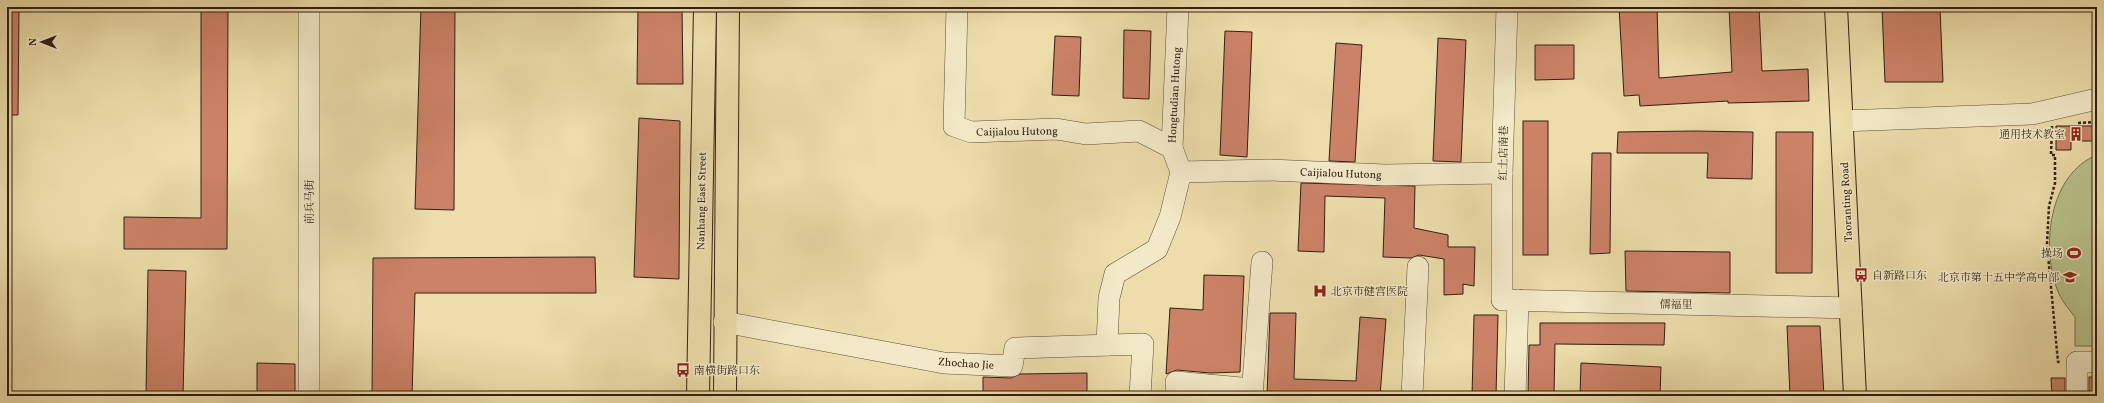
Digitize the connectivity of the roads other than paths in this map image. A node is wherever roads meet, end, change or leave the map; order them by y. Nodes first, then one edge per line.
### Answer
1 (309, 7) edge
2 (322, 7) edge
3 (705, 7) edge
4 (728, 7) edge
5 (957, 7) edge
6 (1178, 7) edge
7 (1507, 7) edge
8 (1836, 7) edge
9 (2097, 99) edge
10 (1842, 121) junction
11 (1172, 148) junction
12 (1180, 172) junction
13 (1502, 173) junction
14 (1262, 262) dead end
15 (1418, 267) dead end
16 (1510, 300) junction
17 (1851, 308) junction
18 (724, 322) junction
19 (1108, 345) junction
20 (2097, 362) edge
21 (1252, 392) edge
22 (309, 396) edge
23 (322, 396) edge
24 (698, 396) edge
25 (725, 396) edge
26 (1140, 396) edge
27 (1177, 396) edge
28 (1412, 396) edge
29 (1515, 396) edge
30 (1855, 396) edge
31 (2077, 396) edge

1 - 22 street, 前兵马街
2 - 23 street, 前兵马街
3 - 24 main road, Nanhang East Street
4 - 18 main road
5 - 11 street, Caijialou Hutong
6 - 11 street, Hongtudian Hutong
7 - 13 street, 红土店南巷
8 - 10 main road, Taoranting Road
9 - 10 street
10 - 17 main road, Taoranting Road
11 - 12 street, Hongtudian Hutong
12 - 13 street, Caijialou Hutong
12 - 19 street
13 - 16 street, 红土店南巷
14 - 21 street
15 - 28 street
16 - 17 street, 儒福里
16 - 29 street, 红土店南巷
17 - 30 main road, Taoranting Road
18 - 19 street, Zhochao Jie
18 - 25 main road
19 - 26 street, Zhochao Jie
20 - 31 street
21 - 27 street

